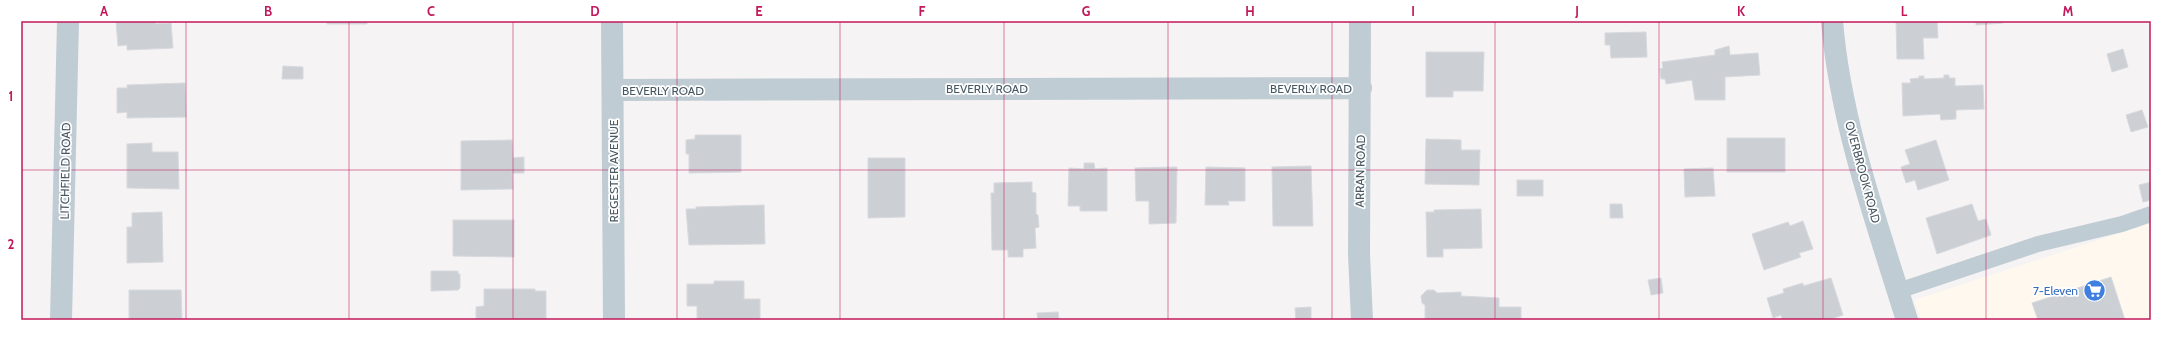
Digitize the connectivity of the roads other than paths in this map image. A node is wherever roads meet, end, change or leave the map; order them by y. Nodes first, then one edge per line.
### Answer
1 (68, 21) edge
2 (612, 21) edge
3 (1360, 21) edge
4 (1832, 21) edge
5 (1361, 88) junction
6 (613, 90) junction
7 (2151, 214) edge
8 (1898, 291) junction
9 (61, 320) edge
10 (614, 320) edge
11 (1362, 320) edge
12 (1907, 320) edge

1 - 9 street, LITCHFIELD ROAD
2 - 6 street, REGESTER AVENUE
3 - 5 street, ARRAN ROAD
4 - 8 street, OVERBROOK ROAD
5 - 6 street, BEVERLY ROAD
5 - 11 street, ARRAN ROAD
6 - 10 street, REGESTER AVENUE
7 - 8 lane
8 - 12 street, OVERBROOK ROAD

